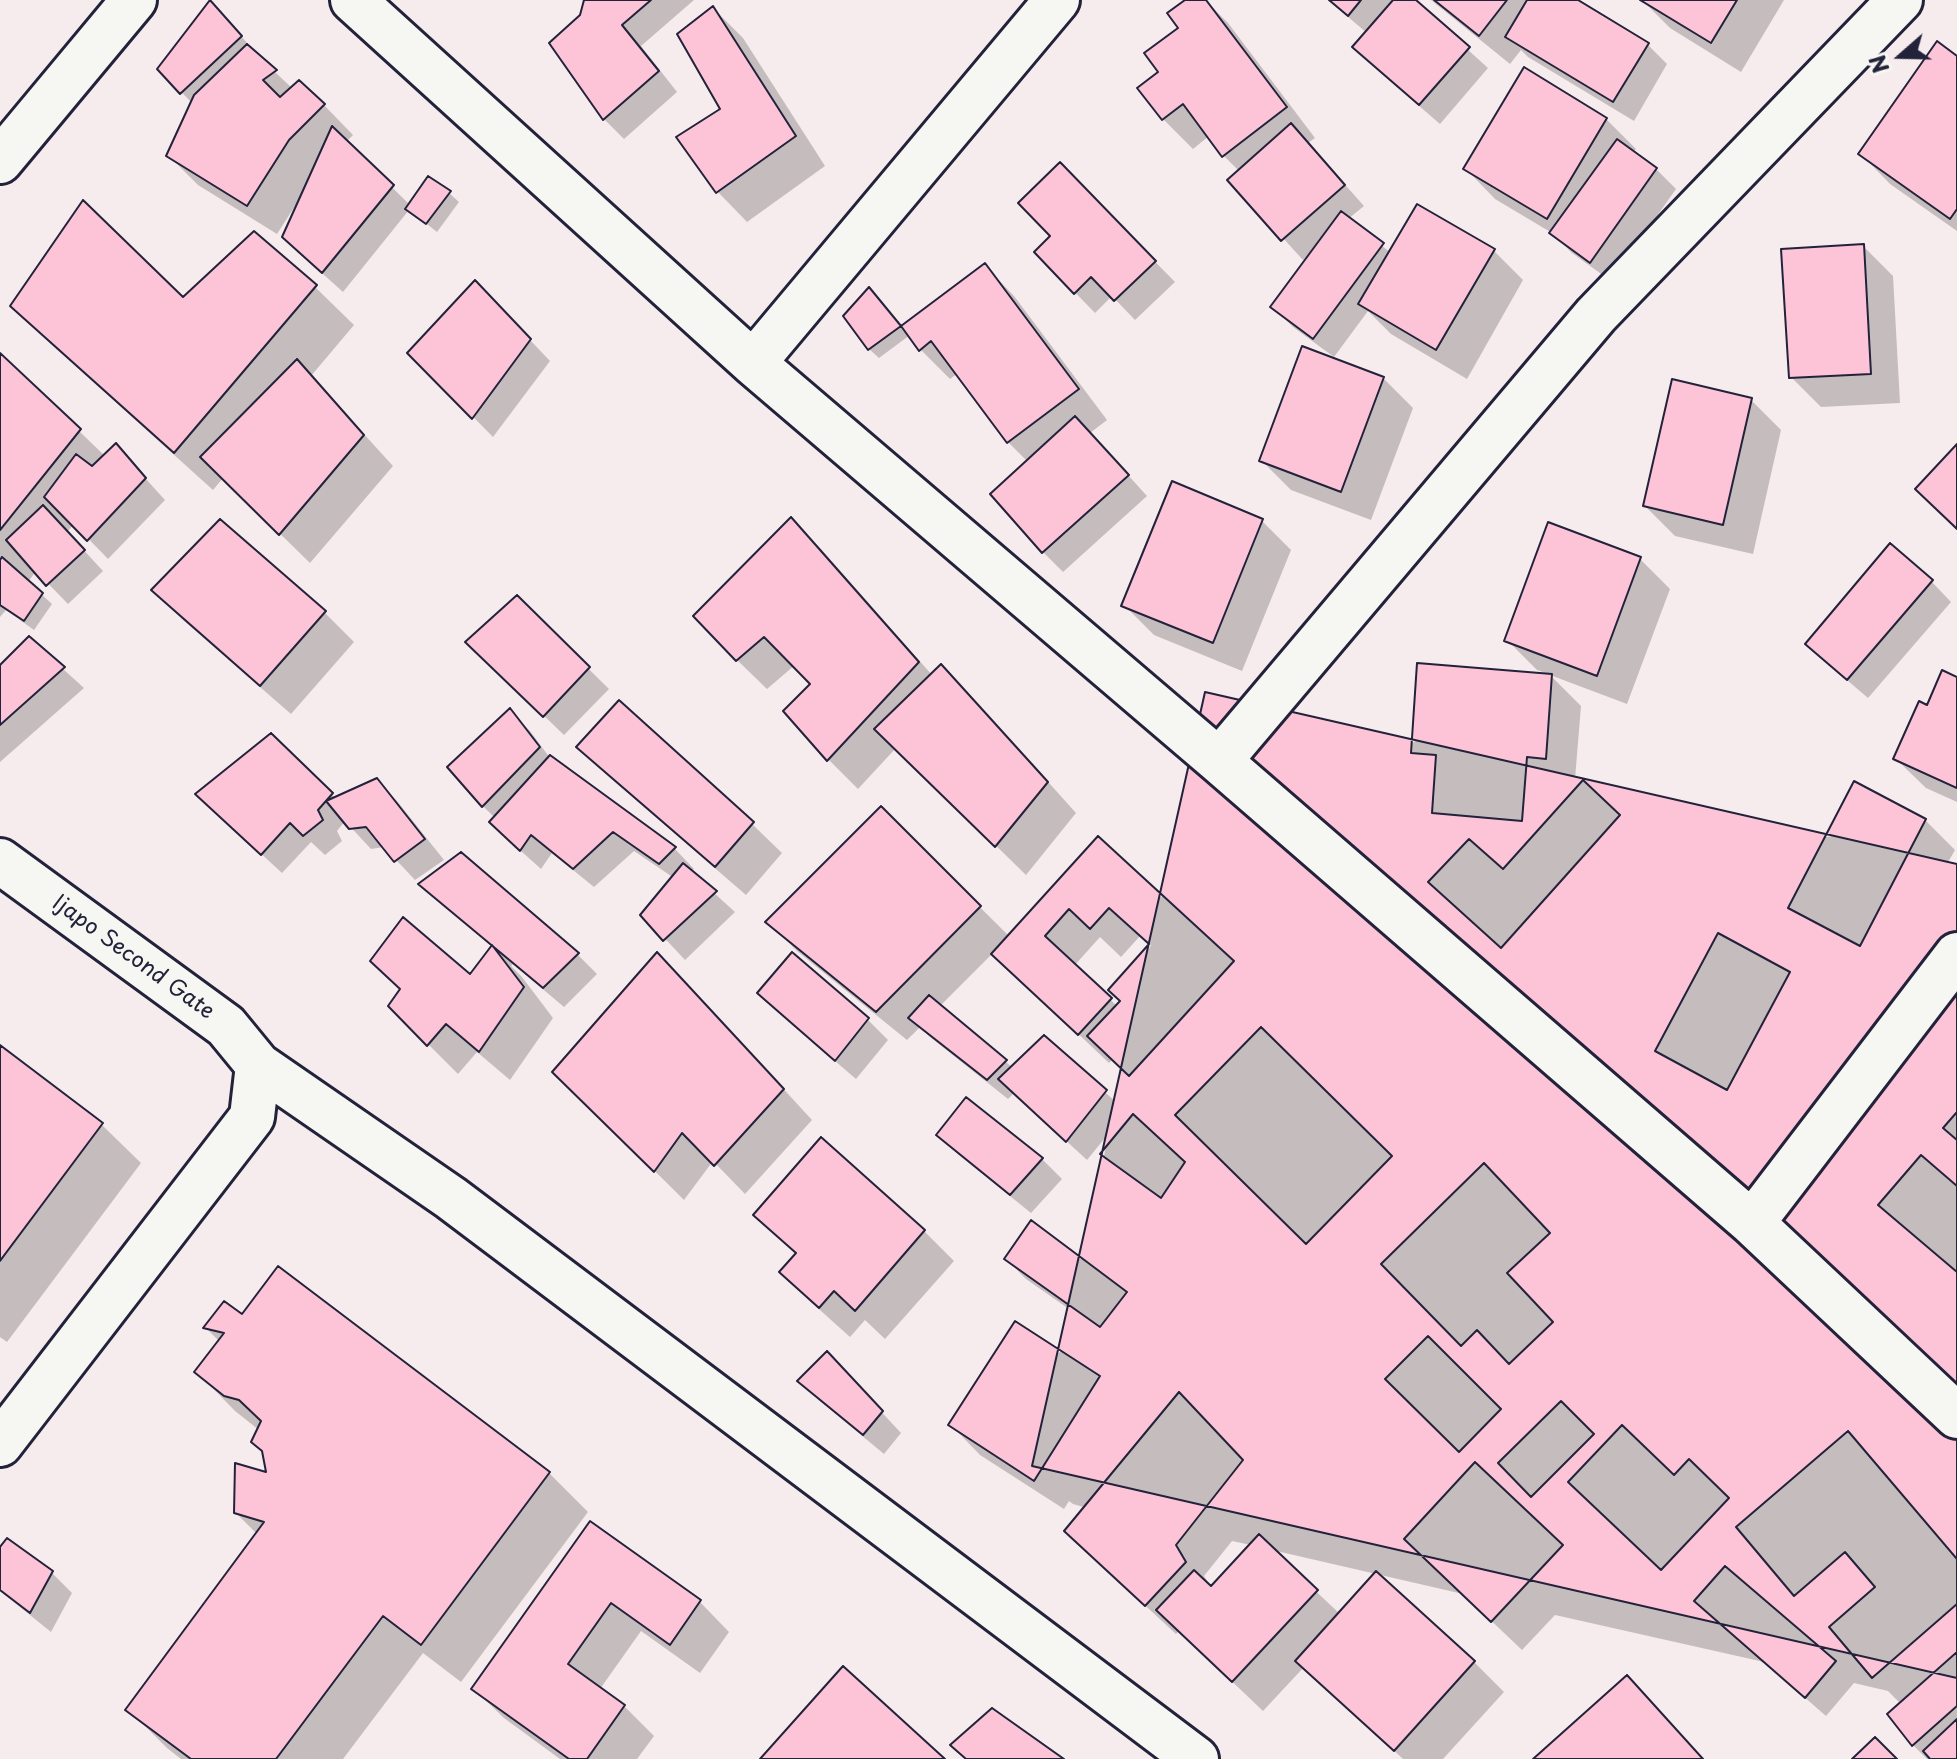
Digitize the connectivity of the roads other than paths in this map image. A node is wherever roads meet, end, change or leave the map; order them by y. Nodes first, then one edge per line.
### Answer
1 (134, 0) edge
2 (353, 0) edge
3 (1057, 0) edge
4 (1900, 0) edge
5 (0, 161) edge
6 (753, 363) junction
7 (1219, 761) junction
8 (0, 861) edge
9 (1957, 955) edge
10 (258, 1065) junction
11 (1752, 1223) junction
12 (1957, 1416) edge
13 (0, 1444) edge
14 (1196, 1759) edge

1 - 5 street
2 - 6 street
3 - 6 street
4 - 7 street
6 - 7 street
7 - 11 street
8 - 10 street, Ijapo Second Gate
9 - 11 street
10 - 13 street
10 - 14 street, Ijapo Second Gate
11 - 12 street

